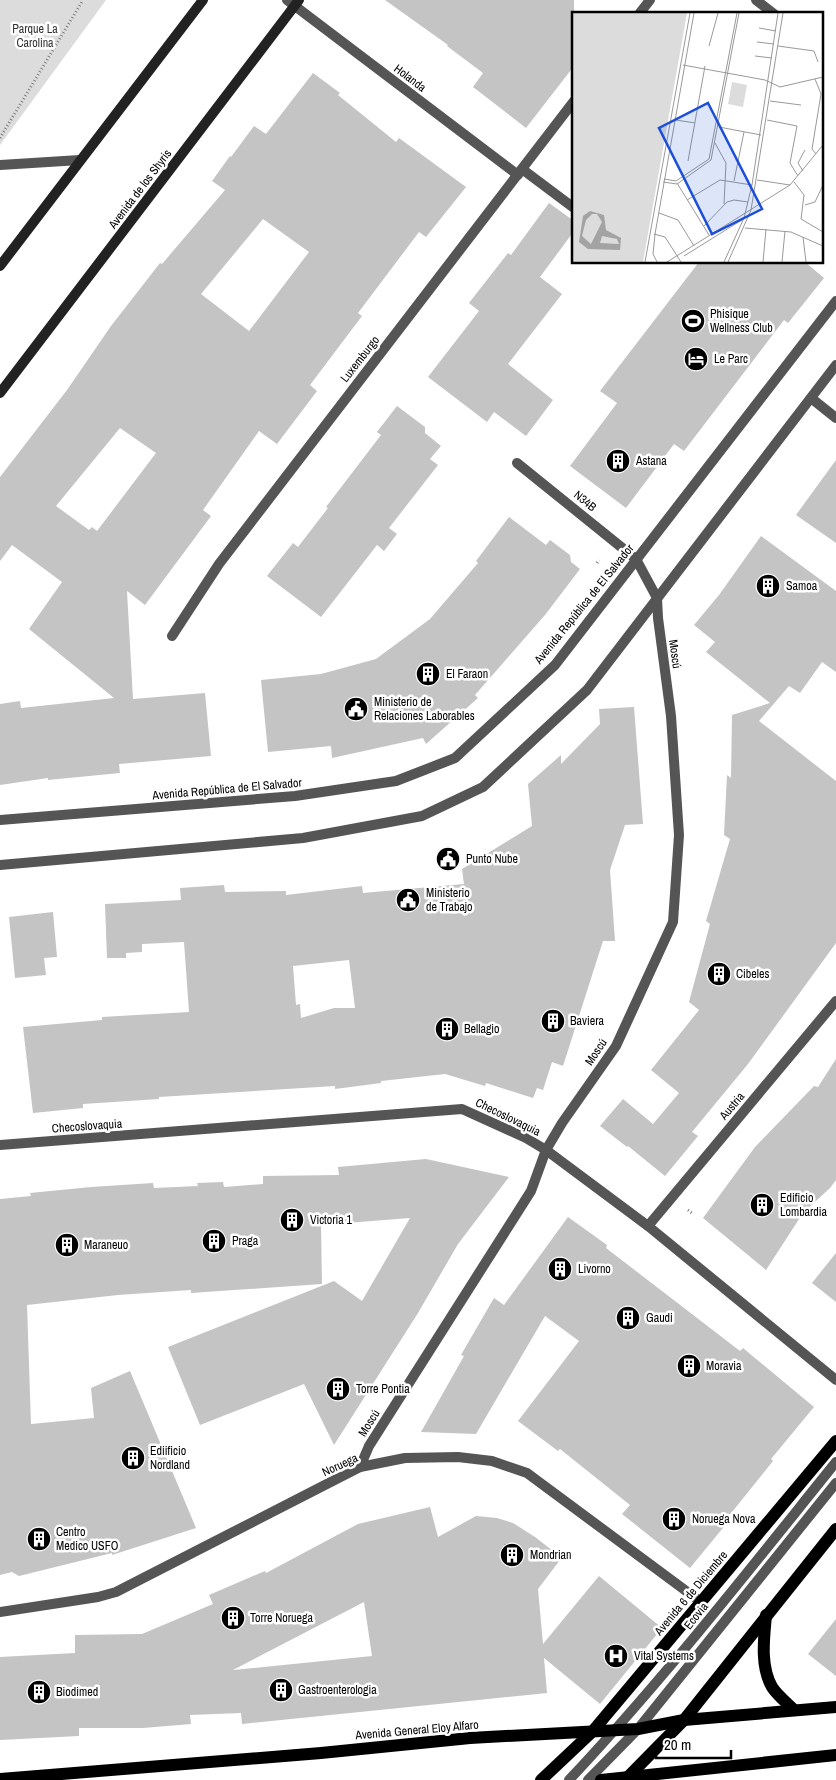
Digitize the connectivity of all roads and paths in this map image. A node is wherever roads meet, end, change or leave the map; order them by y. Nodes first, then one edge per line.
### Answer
1 (83, 0) edge
2 (203, 0) edge
3 (650, 0) edge
4 (756, 0) edge
5 (293, 2) edge
6 (641, 12) edge
7 (771, 12) edge
8 (572, 104) edge
9 (0, 138) edge
10 (80, 160) junction
11 (0, 165) edge
12 (520, 172) junction
13 (572, 207) edge
14 (0, 266) edge
15 (836, 301) edge
16 (836, 365) edge
17 (0, 393) edge
18 (811, 398) junction
19 (836, 418) edge
20 (517, 463) dead end
21 (636, 559) junction
22 (657, 598) junction
23 (172, 636) dead end
24 (0, 820) edge
25 (0, 865) edge
26 (836, 1001) edge
27 (0, 1145) edge
28 (546, 1150) junction
29 (688, 1210) dead end
30 (692, 1213) dead end
31 (648, 1226) junction
32 (836, 1380) edge
33 (836, 1441) edge
34 (836, 1462) edge
35 (360, 1468) junction
36 (836, 1483) edge
37 (836, 1528) edge
38 (701, 1602) junction
39 (0, 1612) edge
40 (766, 1615) junction
41 (836, 1706) edge
42 (794, 1710) junction
43 (684, 1720) junction
44 (638, 1729) junction
45 (616, 1730) junction
46 (592, 1732) junction
47 (836, 1755) edge
48 (627, 1778) edge
49 (0, 1779) edge
50 (541, 1780) edge
51 (570, 1780) edge
52 (588, 1780) edge
53 (601, 1780) edge

1 - 9 path
2 - 10 main road
3 - 6 street
4 - 7 street
5 - 12 street, Holanda
5 - 17 main road, Avenida de los Shyris
8 - 12 street, Luxemburgo
10 - 11 street
10 - 14 main road
12 - 13 street, Holanda
12 - 23 street, Luxemburgo
15 - 21 street, Avenida República de El Salvador
16 - 18 street
18 - 19 street
18 - 22 street
20 - 21 street, N34B
21 - 22 street
21 - 24 street, Avenida República de El Salvador
22 - 25 street
22 - 28 street, Moscú
26 - 31 street, Austria
27 - 28 street, Checoslovaquia
28 - 31 street, Checoslovaquia
28 - 35 street, Moscú
29 - 30 path
31 - 32 street, Checoslovaquia
33 - 38 main road, Avenida 6 de Diciembre
34 - 45 street, Ecovia
35 - 38 street, Noruega
35 - 39 street, Noruega
36 - 44 street, Ecovia
37 - 40 main road
38 - 46 main road, Avenida 6 de Diciembre
40 - 42 main road
40 - 43 main road
41 - 42 main road, Avenida General Eloy Alfaro
42 - 43 main road, Avenida General Eloy Alfaro
43 - 44 main road, Avenida General Eloy Alfaro
43 - 48 main road
44 - 45 main road, Avenida General Eloy Alfaro
44 - 52 street, Ecovia
45 - 46 main road, Avenida General Eloy Alfaro
45 - 51 street, Ecovia
46 - 49 main road, Avenida General Eloy Alfaro
46 - 50 main road, Avenida 6 de Diciembre
47 - 48 main road
48 - 53 main road

